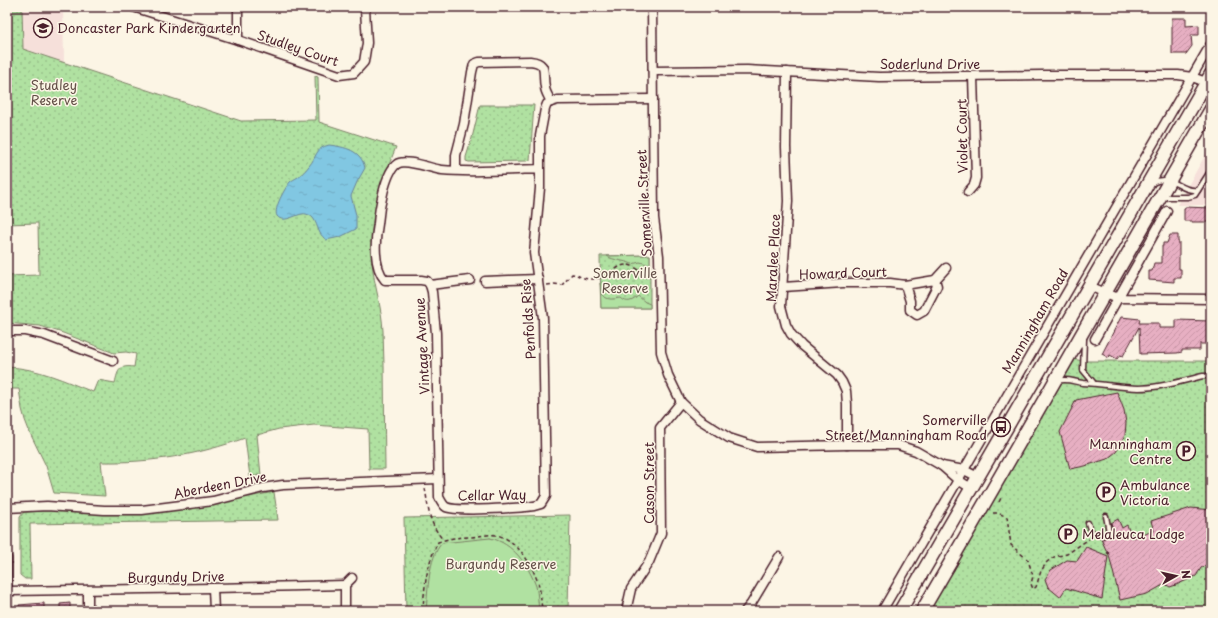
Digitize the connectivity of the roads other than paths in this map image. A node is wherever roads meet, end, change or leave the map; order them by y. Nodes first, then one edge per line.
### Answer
1 (133, 7) edge
2 (238, 7) edge
3 (652, 7) edge
4 (365, 8) dead end
5 (238, 40) junction
6 (1211, 44) edge
7 (653, 71) junction
8 (787, 72) junction
9 (973, 76) junction
10 (1192, 77) junction
11 (1209, 78) edge
12 (653, 99) junction
13 (551, 102) junction
14 (1211, 109) edge
15 (540, 169) junction
16 (456, 170) junction
17 (1211, 170) edge
18 (1170, 180) junction
19 (1148, 185) junction
20 (1198, 190) junction
21 (968, 192) dead end
22 (1158, 202) junction
23 (1166, 211) dead end
24 (946, 268) dead end
25 (470, 280) dead end
26 (935, 280) junction
27 (485, 281) dead end
28 (538, 282) junction
29 (430, 285) junction
30 (905, 285) junction
31 (1090, 286) junction
32 (782, 287) junction
33 (1105, 293) junction
34 (1118, 298) junction
35 (1211, 299) edge
36 (1084, 330) junction
37 (7, 331) edge
38 (1096, 339) dead end
39 (112, 361) dead end
40 (1211, 376) edge
41 (1093, 382) junction
42 (1054, 384) junction
43 (681, 402) junction
44 (847, 445) junction
45 (942, 466) junction
46 (964, 470) junction
47 (978, 477) junction
48 (438, 479) junction
49 (958, 480) junction
50 (995, 487) junction
51 (971, 488) junction
52 (544, 500) joint
53 (994, 500) junction
54 (7, 508) edge
55 (1106, 516) dead end
56 (1088, 523) dead end
57 (779, 557) dead end
58 (7, 558) edge
59 (352, 578) dead end
60 (345, 585) junction
61 (213, 588) junction
62 (88, 590) junction
63 (8, 591) edge
64 (7, 609) edge
65 (88, 611) edge
66 (214, 611) edge
67 (345, 611) edge
68 (626, 611) edge
69 (745, 611) edge
70 (882, 611) edge
71 (900, 611) edge
72 (922, 611) edge

1 - 5 street, Studley Court
2 - 5 street
3 - 7 street, Somerville Street
4 - 5 street, Studley Court
6 - 10 street, Manningham Road
7 - 8 street, Soderlund Drive
7 - 12 street, Somerville Street
8 - 9 street, Soderlund Drive
8 - 32 street, Maralee Place
9 - 10 street, Soderlund Drive
9 - 21 street, Violet Court
10 - 11 street, Soderlund Drive
10 - 46 street, Manningham Road
11 - 19 main road
12 - 13 street
12 - 43 street, Somerville Street
13 - 15 street, Penfolds Rise
13 - 16 street
14 - 18 main road
15 - 16 street, Vintage Avenue
15 - 28 street, Penfolds Rise
16 - 29 street, Vintage Avenue
17 - 20 lane
18 - 19 lane
18 - 20 lane
18 - 22 main road
19 - 31 main road
20 - 22 lane
22 - 33 main road
23 - 34 street
24 - 26 street, Howard Court
25 - 29 street
26 - 30 street, Howard Court
26 - 30 street, Howard Court
27 - 28 street
28 - 52 street, Penfolds Rise
29 - 48 street, Vintage Avenue
30 - 32 street, Howard Court
31 - 33 street
31 - 47 main road
32 - 44 street, Maralee Place
33 - 34 street
33 - 36 main road
34 - 35 street
34 - 38 street
36 - 41 lane
36 - 42 main road
37 - 39 street
40 - 41 lane
41 - 42 lane
42 - 50 main road
43 - 44 street, Somerville Street
43 - 68 street, Cason Street
44 - 45 street, Somerville Street
45 - 46 street, Somerville Street
45 - 49 street, Somerville Street
46 - 47 street, Somerville Street
46 - 49 street, Manningham Road
47 - 50 main road
47 - 51 main road
48 - 52 street, Cellar Way
48 - 54 street, Aberdeen Drive
49 - 51 street, Somerville Street
49 - 70 street, Manningham Road
50 - 53 main road
51 - 53 main road
51 - 71 main road
53 - 72 main road
55 - 56 lane
57 - 69 street
58 - 63 street
59 - 60 street
60 - 61 street, Burgundy Drive
60 - 67 street
61 - 62 street, Burgundy Drive
61 - 66 street
62 - 63 street, Burgundy Drive
62 - 65 street
63 - 64 street

